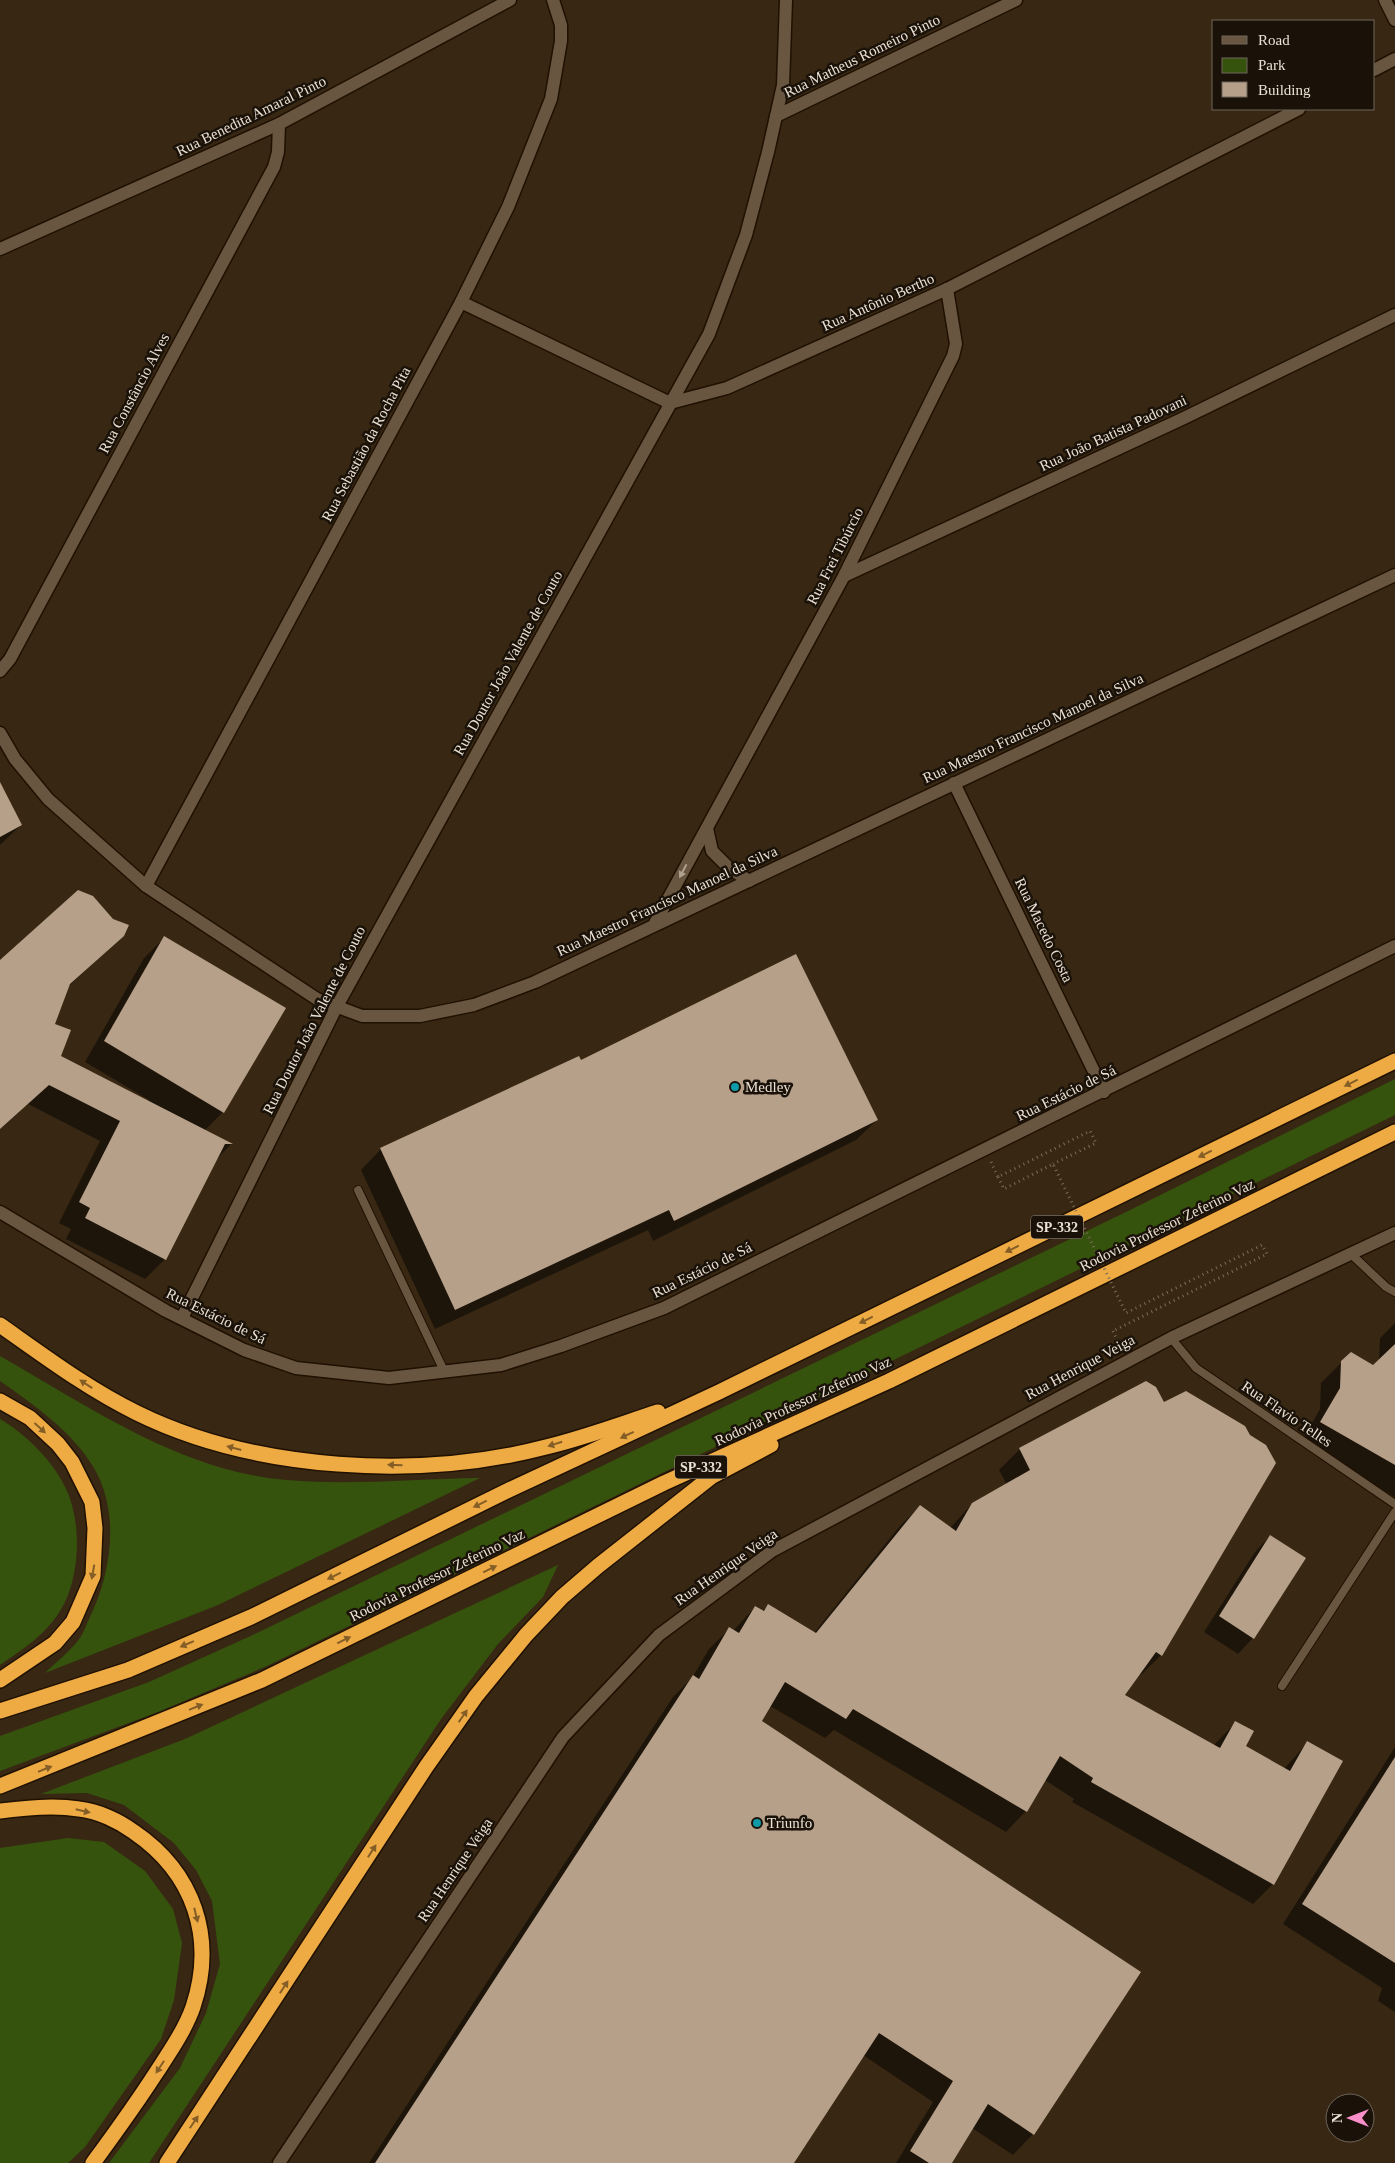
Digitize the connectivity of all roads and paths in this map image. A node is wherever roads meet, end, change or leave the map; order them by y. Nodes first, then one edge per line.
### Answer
1 (510, 0) edge
2 (553, 0) edge
3 (786, 0) edge
4 (1016, 0) edge
5 (1385, 0) edge
6 (1395, 20) edge
7 (1395, 60) edge
8 (1375, 70) edge
9 (1297, 110) edge
10 (776, 116) junction
11 (279, 124) junction
12 (0, 250) edge
13 (947, 289) junction
14 (461, 302) junction
15 (1395, 315) edge
16 (670, 403) junction
17 (1395, 575) edge
18 (844, 576) junction
19 (0, 671) edge
20 (0, 733) edge
21 (954, 783) junction
22 (707, 828) junction
23 (749, 881) junction
24 (146, 886) junction
25 (655, 924) junction
26 (1395, 946) edge
27 (337, 1006) junction
28 (1395, 1061) edge
29 (1104, 1092) junction
30 (1395, 1132) edge
31 (1395, 1144) edge
32 (1053, 1164) junction
33 (1289, 1184) junction
34 (358, 1190) dead end
35 (0, 1212) edge
36 (1395, 1233) edge
37 (1350, 1253) junction
38 (1395, 1292) edge
39 (182, 1318) junction
40 (0, 1325) edge
41 (0, 1331) edge
42 (1113, 1331) dead end
43 (16, 1336) junction
44 (1170, 1338) junction
45 (445, 1373) junction
46 (889, 1381) junction
47 (719, 1392) junction
48 (0, 1401) edge
49 (1395, 1504) edge
50 (1395, 1512) edge
51 (0, 1680) edge
52 (1282, 1686) dead end
53 (0, 1711) edge
54 (0, 1786) edge
55 (0, 1811) edge
56 (93, 2163) edge
57 (167, 2163) edge
58 (279, 2163) edge

1 - 11 street, Rua Benedita Amaral Pinto
2 - 14 street, Rua Sebastião da Rocha Pita
3 - 10 street, Rua Doutor João Valente de Couto
4 - 10 street, Rua Matheus Romeiro Pinto
5 - 6 street
7 - 8 street
9 - 13 street, Rua Antônio Bertho
10 - 16 street, Rua Doutor João Valente de Couto
11 - 12 street, Rua Benedita Amaral Pinto
11 - 19 street, Rua Constâncio Alves
13 - 16 street, Rua Antônio Bertho
13 - 18 street, Rua Frei Tibúrcio
14 - 16 street
14 - 24 street, Rua Sebastião da Rocha Pita
15 - 18 street, Rua João Batista Padovani
16 - 27 street, Rua Doutor João Valente de Couto
17 - 21 street, Rua Maestro Francisco Manoel da Silva
18 - 22 street, Rua Frei Tibúrcio
20 - 24 street, Rua Maestro Francisco Manoel da Silva
21 - 23 street, Rua Maestro Francisco Manoel da Silva
21 - 29 street, Rua Macedo Costa
22 - 23 street
22 -> 25 street, Rua Frei Tibúrcio
23 - 25 street, Rua Maestro Francisco Manoel da Silva
24 - 27 street, Rua Maestro Francisco Manoel da Silva
25 - 27 street, Rua Maestro Francisco Manoel da Silva
26 - 29 street, Rua Estácio de Sá
27 - 39 street, Rua Doutor João Valente de Couto
28 -> 47 highway, SP-332
29 - 45 street, Rua Estácio de Sá
30 - 33 highway, Rodovia Professor Zeferino Vaz / SP-332
31 - 33 highway
32 - 32 path, bridge
32 - 42 path, bridge
33 - 46 highway, Rodovia Professor Zeferino Vaz / SP-332
34 - 45 lane
35 - 39 street, Rua Estácio de Sá
36 - 37 street, Rua Henrique Veiga
37 - 38 lane
37 - 44 street, Rua Henrique Veiga
39 - 45 street, Rua Estácio de Sá
40 - 43 highway
41 - 43 lane
47 -> 43 highway
44 - 49 lane, Rua Flavio Telles
44 - 58 street, Rua Henrique Veiga
54 -> 46 highway, Rodovia Professor Zeferino Vaz / SP-332
57 -> 46 highway
47 -> 53 highway, SP-332
48 -> 51 highway
50 - 52 lane
55 -> 56 highway

